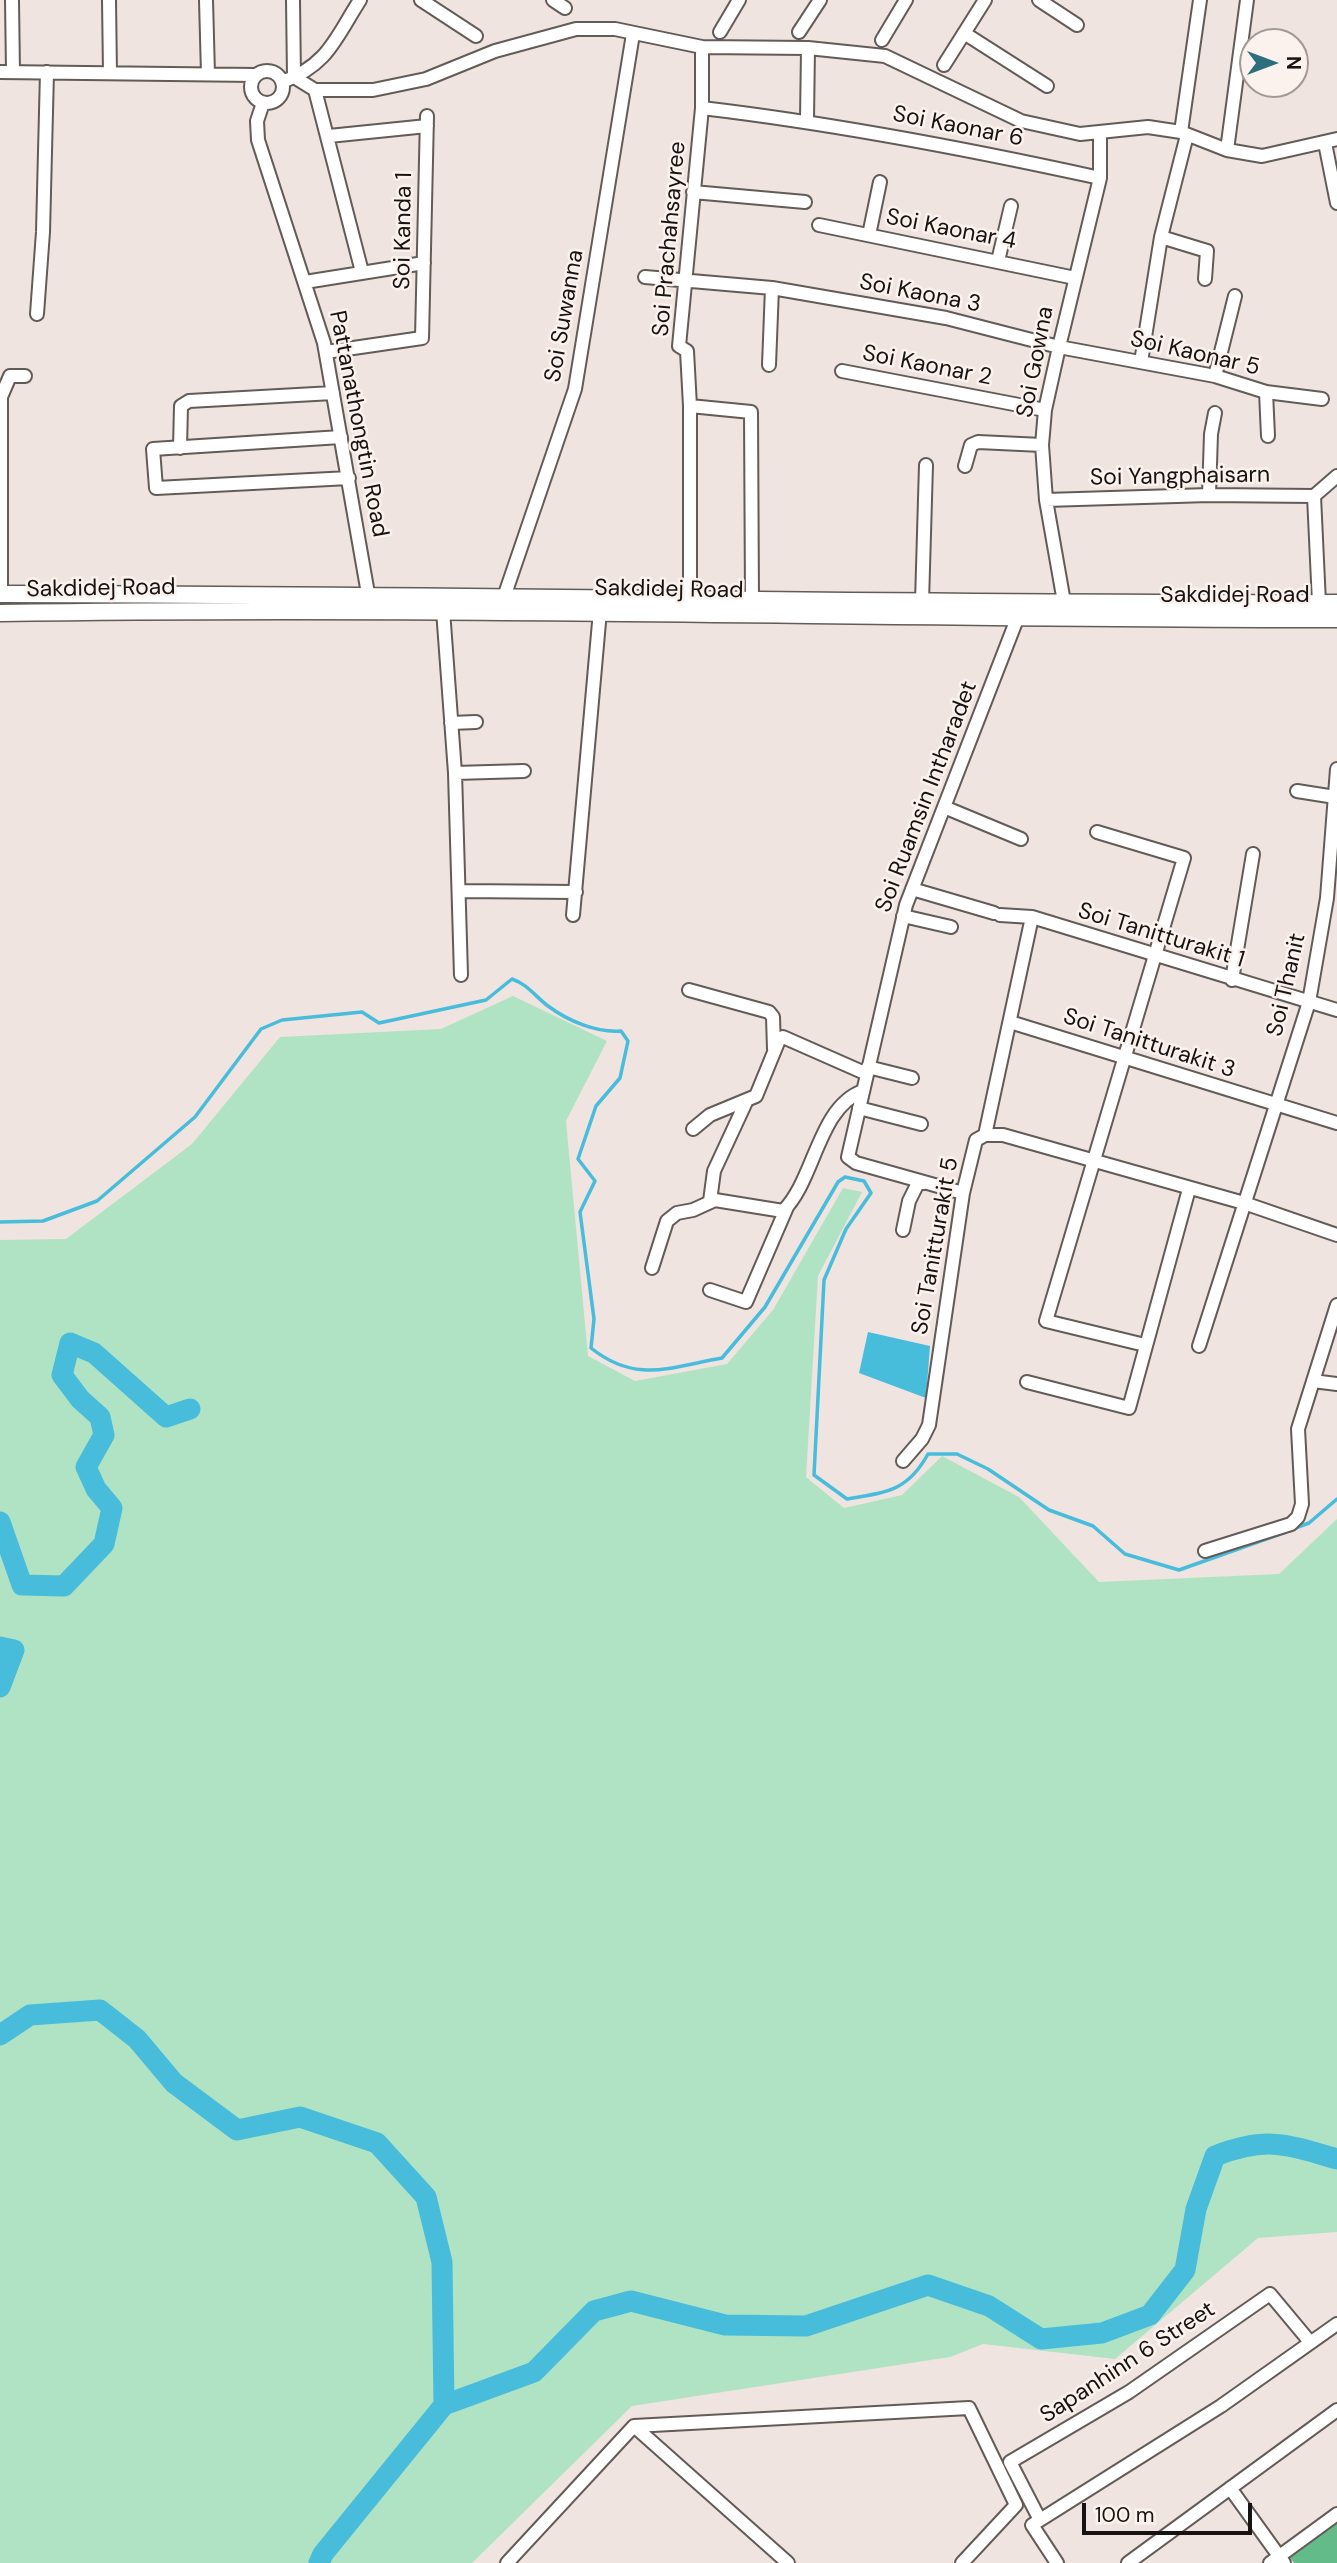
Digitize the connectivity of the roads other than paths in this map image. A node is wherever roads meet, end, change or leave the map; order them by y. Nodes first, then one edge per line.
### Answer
1 (12, 0) edge
2 (109, 0) edge
3 (206, 0) edge
4 (293, 0) edge
5 (360, 0) edge
6 (421, 0) edge
7 (553, 0) edge
8 (820, 0) edge
9 (906, 0) edge
10 (1040, 0) edge
11 (1200, 0) edge
12 (1247, 0) edge
13 (736, 1) edge
14 (980, 2) edge
15 (565, 8) dead end
16 (1077, 25) dead end
17 (720, 32) dead end
18 (799, 32) dead end
19 (964, 33) junction
20 (634, 34) junction
21 (475, 36) dead end
22 (882, 40) dead end
23 (702, 47) junction
24 (808, 47) junction
25 (944, 65) dead end
26 (7, 72) edge
27 (47, 72) junction
28 (110, 73) junction
29 (208, 74) junction
30 (255, 75) junction
31 (288, 79) junction
32 (1047, 86) dead end
33 (315, 90) junction
34 (263, 103) junction
35 (702, 107) junction
36 (807, 120) junction
37 (1100, 132) junction
38 (1184, 133) junction
39 (329, 136) junction
40 (1331, 141) edge
41 (1227, 150) junction
42 (1100, 178) junction
43 (880, 182) dead end
44 (694, 192) junction
45 (805, 202) dead end
46 (1337, 203) edge
47 (1011, 206) dead end
48 (819, 225) dead end
49 (869, 235) junction
50 (1161, 237) junction
51 (998, 261) junction
52 (424, 263) junction
53 (362, 272) junction
54 (645, 277) dead end
55 (1075, 278) junction
56 (687, 279) junction
57 (1205, 279) dead end
58 (305, 282) junction
59 (772, 288) junction
60 (1235, 296) dead end
61 (37, 314) dead end
62 (1059, 348) junction
63 (326, 352) junction
64 (1140, 362) junction
65 (769, 365) dead end
66 (842, 371) dead end
67 (25, 376) dead end
68 (1215, 376) junction
69 (1266, 392) junction
70 (333, 393) junction
71 (1322, 399) dead end
72 (690, 406) junction
73 (1045, 410) junction
74 (1215, 414) dead end
75 (341, 436) junction
76 (1268, 436) dead end
77 (1042, 445) junction
78 (180, 448) junction
79 (926, 465) dead end
80 (965, 466) dead end
81 (1337, 476) edge
82 (349, 478) junction
83 (1209, 495) junction
84 (1314, 496) junction
85 (1046, 500) junction
86 (0, 594) edge
87 (505, 597) junction
88 (690, 599) junction
89 (752, 600) junction
90 (922, 601) junction
91 (370, 602) junction
92 (1064, 602) junction
93 (1319, 603) junction
94 (1337, 603) edge
95 (548, 604) junction
96 (443, 610) junction
97 (600, 611) junction
98 (0, 613) edge
99 (1017, 619) junction
100 (1337, 619) edge
101 (476, 722) dead end
102 (452, 723) junction
103 (1337, 769) edge
104 (524, 771) dead end
105 (455, 774) junction
106 (1297, 791) dead end
107 (1335, 797) junction
108 (944, 807) junction
109 (1097, 832) dead end
110 (1021, 839) dead end
111 (1253, 854) dead end
112 (1333, 879) edge
113 (912, 889) junction
114 (460, 891) junction
115 (576, 892) junction
116 (573, 915) dead end
117 (903, 916) junction
118 (1032, 917) junction
119 (951, 927) dead end
120 (1157, 955) junction
121 (461, 975) dead end
122 (1232, 980) junction
123 (689, 990) dead end
124 (1309, 1002) junction
125 (1337, 1010) edge
126 (1010, 1022) junction
127 (774, 1052) junction
128 (1126, 1058) junction
129 (868, 1070) junction
130 (912, 1078) dead end
131 (863, 1091) junction
132 (746, 1102) junction
133 (1276, 1106) junction
134 (859, 1108) junction
135 (1337, 1123) edge
136 (921, 1124) dead end
137 (693, 1129) dead end
138 (985, 1135) junction
139 (1094, 1162) junction
140 (924, 1182) junction
141 (1189, 1189) junction
142 (963, 1193) junction
143 (710, 1201) junction
144 (1244, 1203) junction
145 (788, 1207) junction
146 (903, 1230) dead end
147 (1337, 1235) edge
148 (652, 1268) dead end
149 (710, 1290) dead end
150 (1337, 1306) edge
151 (1145, 1345) junction
152 (1199, 1346) dead end
153 (1313, 1381) junction
154 (1027, 1382) dead end
155 (1337, 1384) edge
156 (903, 1461) dead end
157 (1205, 1552) dead end
158 (1337, 2324) edge
159 (1310, 2343) junction
160 (1337, 2410) edge
161 (634, 2426) junction
162 (1230, 2488) junction
163 (1337, 2514) edge
164 (1040, 2520) junction
165 (1278, 2561) edge
166 (507, 2563) edge
167 (788, 2563) edge
168 (962, 2563) edge
169 (1057, 2563) edge
170 (1128, 2563) edge

1 - 26 street
2 - 28 street
3 - 29 street
4 - 31 street
5 - 31 street
6 - 21 street
7 - 15 street
8 - 18 street
9 - 22 street
10 - 16 street
11 - 38 street
12 - 41 street
13 - 17 street
14 - 19 street
19 - 25 street
19 - 32 street
20 - 23 street
20 - 33 street
20 - 87 street, Soi Suwanna
23 - 24 street
23 - 35 street, Soi Prachahsayree
24 - 36 street
24 - 37 street
26 - 27 street
27 - 28 street
27 - 61 street
28 - 29 street
29 - 30 street
30 - 31 street
30 - 34 street
31 - 33 street
31 - 34 street
33 - 39 street
34 - 58 street, Pattanathongtin Road
35 - 36 street, Soi Kaonar 6
35 - 44 street, Soi Prachahsayree
36 - 42 street, Soi Kaonar 6
37 - 38 street
37 - 42 street, Soi Gowna
38 - 41 street
38 - 50 street
39 - 52 street, Soi Kanda 1
39 - 53 street
40 - 41 street
40 - 46 street
42 - 55 street, Soi Gowna
43 - 49 street
44 - 45 street
44 - 56 street, Soi Prachahsayree
47 - 51 street
48 - 49 street, Soi Kaonar 4
49 - 51 street, Soi Kaonar 4
50 - 57 street
50 - 64 street
51 - 55 street, Soi Kaonar 4
52 - 53 street
52 - 63 street, Soi Kanda 1
53 - 58 street
54 - 56 street, Soi Kaona 3
55 - 62 street, Soi Gowna
56 - 59 street, Soi Kaona 3
56 - 72 street, Soi Prachahsayree
58 - 63 street, Pattanathongtin Road
59 - 62 street, Soi Kaona 3
59 - 65 street
60 - 68 street
62 - 64 street, Soi Kaonar 5
62 - 73 street, Soi Gowna
63 - 70 street, Pattanathongtin Road
64 - 68 street, Soi Kaonar 5
66 - 73 street, Soi Kaonar 2
67 - 86 street
68 - 69 street, Soi Kaonar 5
69 - 71 street, Soi Kaonar 5
69 - 76 street
70 - 75 street, Pattanathongtin Road
70 - 78 street
72 - 88 street, Soi Prachahsayree
72 - 89 street
73 - 77 street, Soi Gowna
74 - 83 street
75 - 78 street
75 - 82 street, Pattanathongtin Road
77 - 80 street
77 - 85 street, Soi Gowna
78 - 82 street
79 - 90 street
81 - 84 street
82 - 91 street, Pattanathongtin Road
83 - 84 street, Soi Yangphaisarn
83 - 85 street, Soi Yangphaisarn
84 - 93 street
85 - 92 street, Soi Gowna
86 - 91 main road, Sakdidej Road
87 - 91 main road, Sakdidej Road
87 - 95 main road, Sakdidej Road
88 - 89 main road, Sakdidej Road
88 - 95 main road, Sakdidej Road
89 - 90 main road, Sakdidej Road
90 - 92 main road, Sakdidej Road
91 - 96 main road, Sakdidej Road
91 - 98 main road, Sakdidej Road
92 - 93 main road, Sakdidej Road
93 - 94 main road, Sakdidej Road
95 - 96 main road, Sakdidej Road
95 - 97 main road, Sakdidej Road
96 - 102 street
97 - 99 main road, Sakdidej Road
97 - 115 street
99 - 100 main road, Sakdidej Road
99 - 108 street, Soi Ruamsin Intharadet
101 - 102 street
102 - 105 street
103 - 107 street, Soi Thanit
104 - 105 street
105 - 114 street
106 - 107 street
107 - 112 street, Soi Thanit
108 - 110 street
108 - 113 street, Soi Ruamsin Intharadet
109 - 120 street
111 - 122 street
112 - 124 street, Soi Thanit
113 - 117 street, Soi Ruamsin Intharadet
113 - 118 street, Soi Tanitturakit 1
114 - 115 street
114 - 121 street
115 - 116 street
117 - 119 street
117 - 129 street, Soi Ruamsin Intharadet
118 - 120 street, Soi Tanitturakit 1
118 - 126 street
120 - 122 street, Soi Tanitturakit 1
120 - 128 street
122 - 124 street, Soi Tanitturakit 1
123 - 127 street
124 - 125 street, Soi Tanitturakit 1
124 - 133 street, Soi Thanit
126 - 128 street, Soi Tanitturakit 3
126 - 138 street
127 - 129 street
127 - 132 street
128 - 133 street, Soi Tanitturakit 3
128 - 139 street
129 - 130 street
129 - 131 street, Soi Ruamsin Intharadet
131 - 134 street, Soi Ruamsin Intharadet
131 - 145 street
132 - 137 street
132 - 143 street
133 - 135 street, Soi Tanitturakit 3
133 - 144 street, Soi Thanit
134 - 136 street
134 - 140 street, Soi Ruamsin Intharadet
138 - 139 street, Soi Tanitturakit 5
138 - 142 street, Soi Tanitturakit 5
139 - 141 street, Soi Tanitturakit 5
139 - 151 street
140 - 142 street
140 - 146 street
141 - 144 street, Soi Tanitturakit 5
141 - 151 street
142 - 156 street, Soi Tanitturakit 5
143 - 145 street
143 - 148 street
144 - 147 street, Soi Tanitturakit 5
144 - 152 street, Soi Thanit
145 - 149 street
150 - 153 street
151 - 154 street
153 - 155 street
153 - 157 street
158 - 159 street
159 - 164 street
159 - 164 street, Sapanhinn 6 Street
160 - 162 street
161 - 166 street
161 - 167 street
161 - 168 street
162 - 165 street
162 - 170 street
163 - 165 street
164 - 169 street

